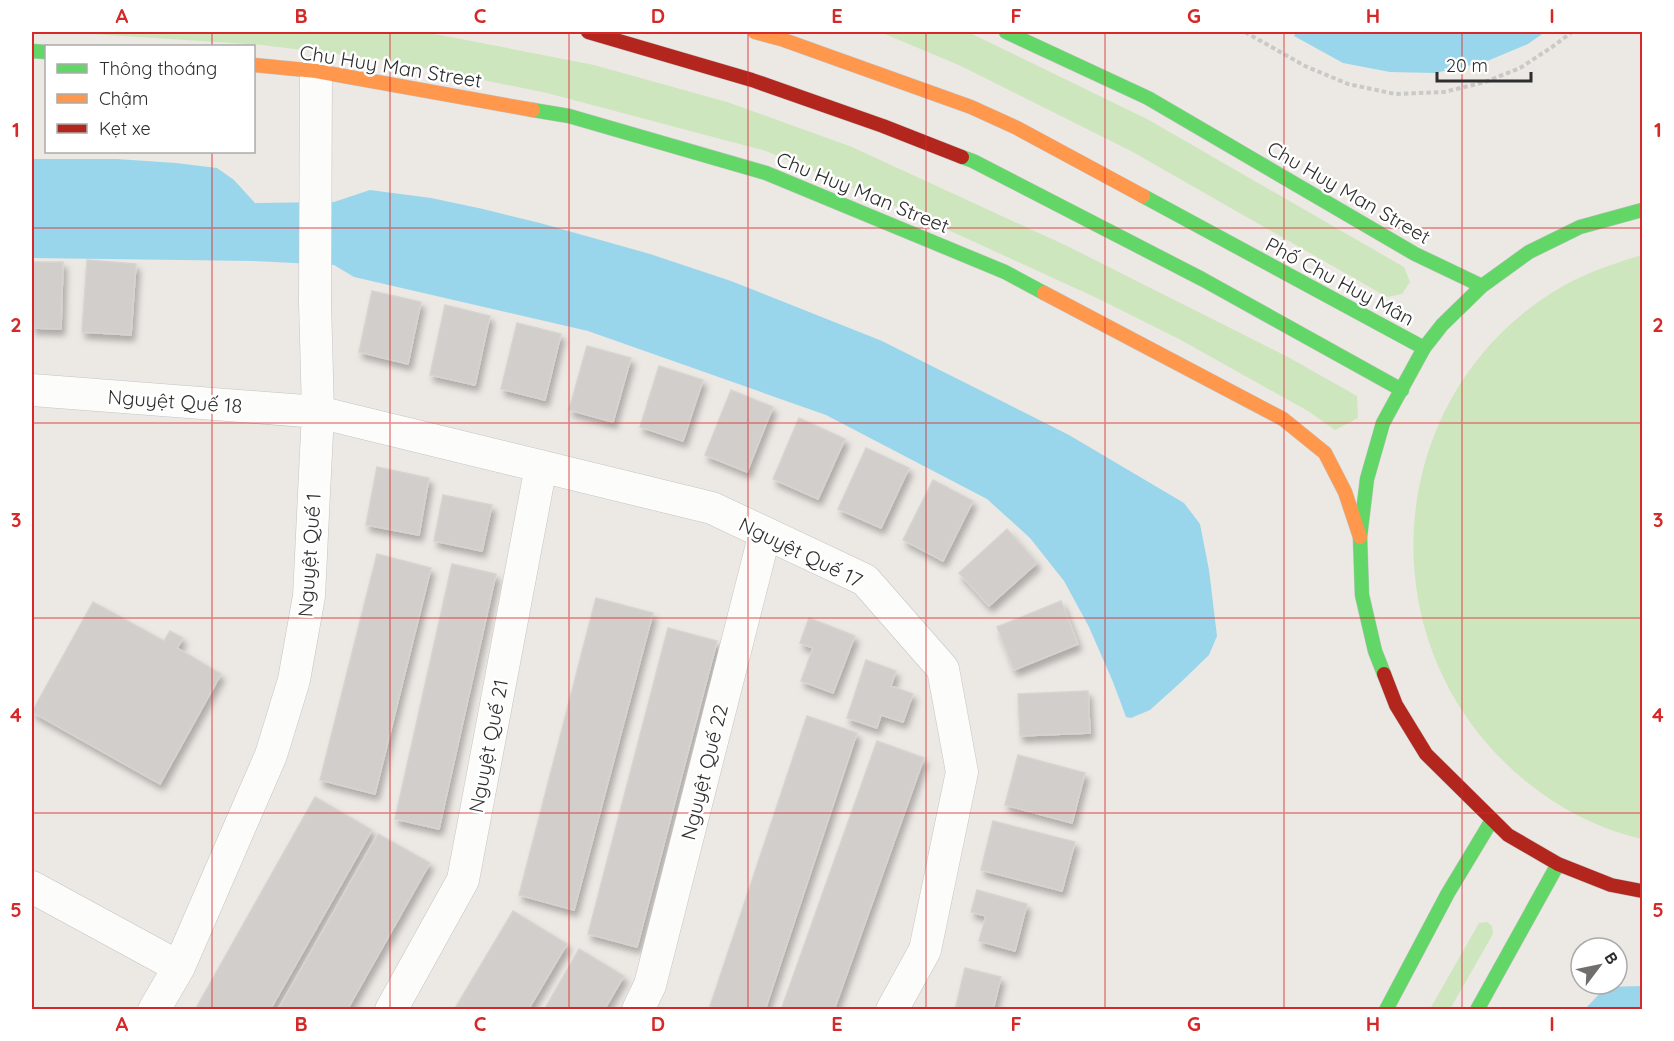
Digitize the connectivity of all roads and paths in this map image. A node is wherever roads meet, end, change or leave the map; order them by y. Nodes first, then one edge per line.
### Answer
1 (588, 32) edge
2 (755, 32) edge
3 (1006, 32) edge
4 (1245, 32) edge
5 (1572, 32) edge
6 (255, 65) edge
7 (316, 71) junction
8 (1642, 210) edge
9 (1482, 285) junction
10 (1424, 348) junction
11 (32, 390) edge
12 (1401, 390) junction
13 (318, 412) junction
14 (541, 466) junction
15 (765, 533) junction
16 (1360, 537) junction
17 (1492, 820) junction
18 (1558, 864) junction
19 (32, 886) edge
20 (1642, 891) edge
21 (179, 967) junction
22 (154, 1010) edge
23 (391, 1010) edge
24 (638, 1010) edge
25 (892, 1010) edge
26 (1386, 1010) edge
27 (1477, 1010) edge

1 - 12 main road
2 - 10 main road
3 - 9 main road, Chu Huy Man Street
4 - 5 path
6 - 7 main road, Chu Huy Man Street
7 - 13 street, Nguyệt Quế 1
7 - 16 main road, Chu Huy Man Street
8 - 9 main road
9 - 10 main road
10 - 12 main road
11 - 13 street, Nguyệt Quế 18
12 - 16 main road
13 - 14 street, Nguyệt Quế 17
13 - 21 street, Nguyệt Quế 1
14 - 15 street, Nguyệt Quế 17
14 - 23 street, Nguyệt Quế 21
15 - 24 street, Nguyệt Quế 22
15 - 25 street, Nguyệt Quế 17
16 - 17 main road
17 - 18 main road
17 - 26 main road
18 - 20 main road
18 - 27 main road
19 - 21 street
21 - 22 street, Nguyệt Quế 1

